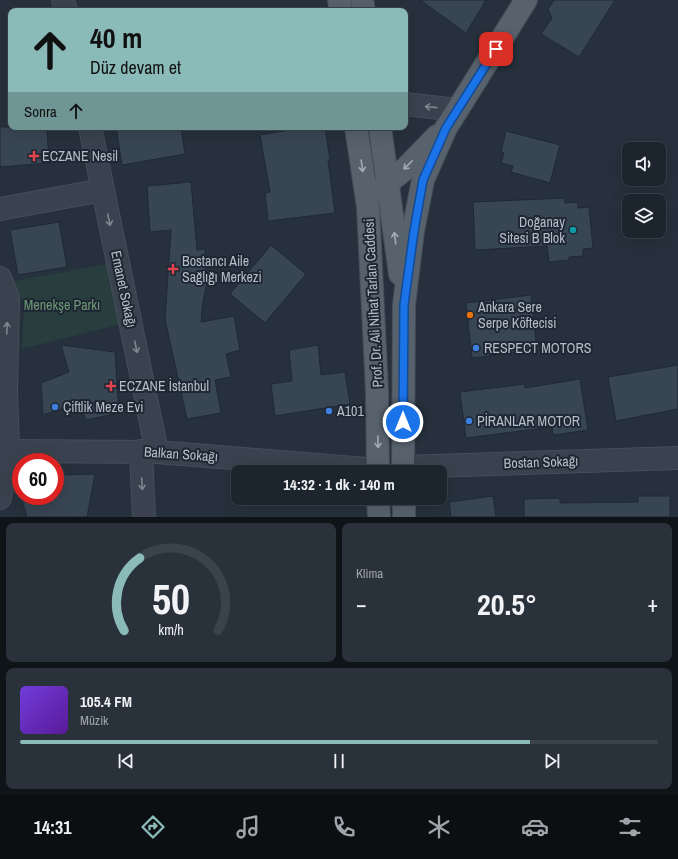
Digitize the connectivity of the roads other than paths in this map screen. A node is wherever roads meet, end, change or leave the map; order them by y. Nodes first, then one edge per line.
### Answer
1 (526, 0) edge
2 (408, 105) edge
3 (451, 119) junction
4 (91, 130) edge
5 (356, 130) edge
6 (380, 130) edge
7 (387, 185) junction
8 (103, 190) junction
9 (368, 207) junction
10 (0, 209) edge
11 (0, 278) edge
12 (404, 305) junction
13 (149, 452) junction
14 (4, 453) edge
15 (678, 458) edge
16 (306, 465) edge
17 (378, 465) edge
18 (403, 465) edge
19 (447, 467) edge
20 (0, 498) edge
21 (378, 505) edge
22 (404, 505) edge
23 (144, 517) edge
24 (378, 517) edge
25 (404, 517) edge

1 - 3 main road
3 -> 2 street
3 -> 7 main road
3 - 12 main road
4 - 8 street, Emanet Sokağı
5 -> 9 main road, Prof. Dr. Ali Nihat Tarlan Caddesi
6 - 7 main road
7 - 9 main road
12 -> 7 main road
8 - 10 street
8 -> 13 street, Emanet Sokağı
9 -> 17 main road, Prof. Dr. Ali Nihat Tarlan Caddesi
14 -> 11 street
12 - 18 main road, Prof. Dr. Ali Nihat Tarlan Caddesi
13 - 14 street, Balkan Sokağı
13 - 16 street, Balkan Sokağı
13 -> 23 street, Emanet Sokağı
14 - 20 street
15 - 19 street, Bostan Sokağı
21 - 24 main road
22 - 25 main road

